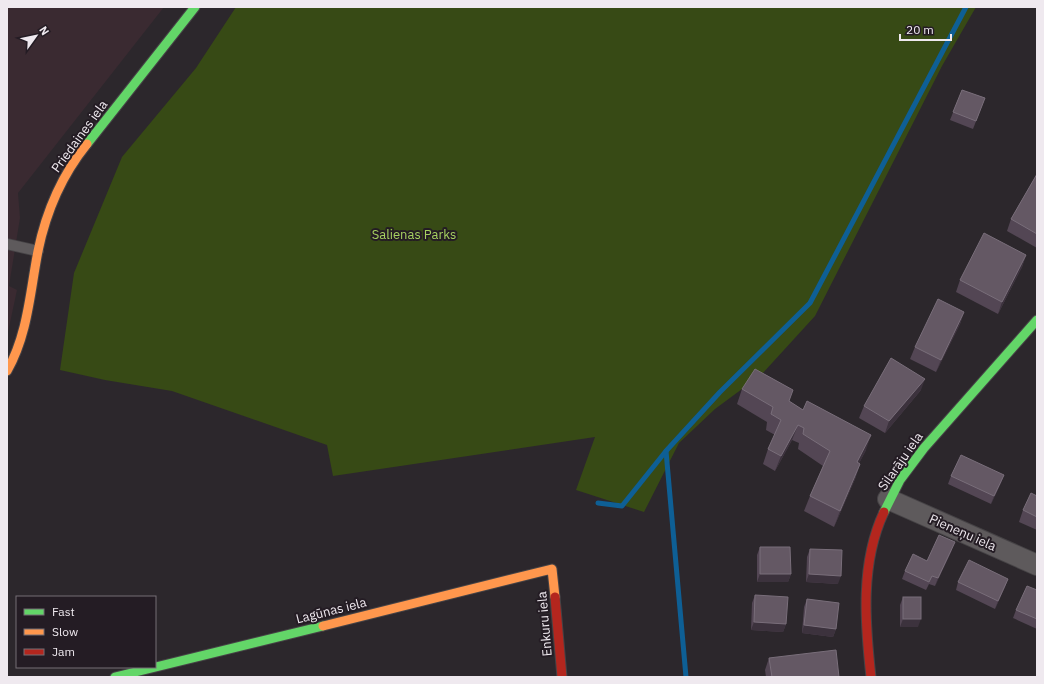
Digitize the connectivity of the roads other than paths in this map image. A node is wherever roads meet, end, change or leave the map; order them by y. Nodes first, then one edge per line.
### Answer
1 (195, 7) edge
2 (7, 244) edge
3 (38, 250) junction
4 (1037, 320) edge
5 (7, 371) edge
6 (888, 499) junction
7 (1037, 565) edge
8 (552, 569) joint
9 (156, 667) edge
10 (152, 668) edge
11 (116, 677) edge
12 (562, 677) edge
13 (871, 677) edge

1 - 3 street, Priedaines iela
2 - 3 lane
3 - 5 street, Priedaines iela
4 - 6 street, Silarāju iela
6 - 7 street, Pieneņu iela
6 - 13 street, Silarāju iela
8 - 9 street, Lagūnas iela
8 - 12 street, Enkuru iela
10 - 11 street, Lagūnas iela

